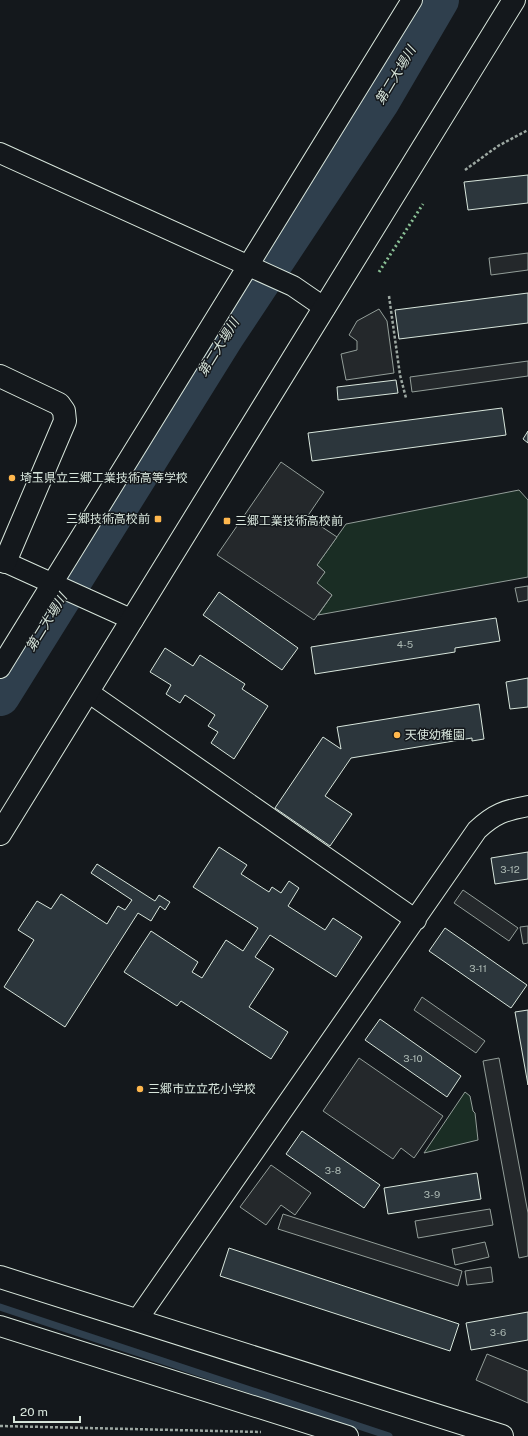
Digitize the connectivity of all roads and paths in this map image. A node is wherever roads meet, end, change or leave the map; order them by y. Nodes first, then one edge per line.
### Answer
1 (412, 0) edge
2 (514, 0) edge
3 (528, 130) edge
4 (0, 153) edge
5 (465, 170) dead end
6 (248, 266) junction
7 (389, 296) dead end
8 (325, 308) junction
9 (0, 376) edge
10 (406, 398) dead end
11 (5, 562) joint
12 (56, 584) junction
13 (133, 620) junction
14 (0, 668) edge
15 (88, 692) junction
16 (528, 806) edge
17 (0, 834) edge
18 (416, 920) junction
19 (0, 1277) edge
20 (137, 1320) junction
21 (0, 1326) edge
22 (270, 1411) junction
23 (0, 1426) edge
24 (348, 1436) edge
25 (502, 1436) edge

1 - 6 street
2 - 8 street
3 - 5 path
4 - 6 street
6 - 8 street
6 - 12 street
7 - 10 path
8 - 13 street
9 - 11 street
11 - 12 street
12 - 13 street
12 - 14 street
13 - 15 street
15 - 17 street
15 - 18 street
16 - 18 street
18 - 20 street
19 - 20 street
20 - 25 street
21 - 22 street
22 - 23 path
22 - 24 street

